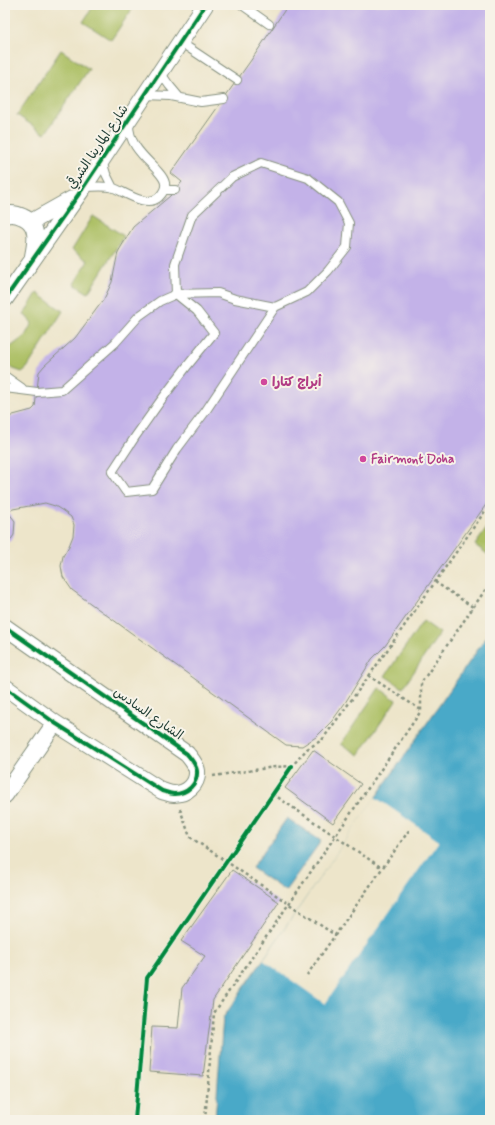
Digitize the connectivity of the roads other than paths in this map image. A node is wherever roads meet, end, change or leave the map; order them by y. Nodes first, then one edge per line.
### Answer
1 (205, 5) edge
2 (242, 5) edge
3 (269, 24) dead end
4 (180, 42) junction
5 (160, 72) junction
6 (237, 80) dead end
7 (145, 95) junction
8 (179, 97) junction
9 (224, 99) dead end
10 (130, 116) junction
11 (101, 159) junction
12 (113, 188) junction
13 (164, 190) junction
14 (175, 190) dead end
15 (79, 192) junction
16 (5, 215) edge
17 (31, 222) junction
18 (33, 257) junction
19 (176, 294) junction
20 (5, 299) edge
21 (275, 308) junction
22 (5, 376) edge
23 (5, 388) edge
24 (26, 390) junction
25 (5, 627) edge
26 (22, 639) junction
27 (5, 643) edge
28 (5, 688) edge
29 (55, 723) junction
30 (5, 795) edge

1 - 4 street, شارع المارينا الشرقي
2 - 3 lane
4 - 5 street, شارع المارينا الشرقي
4 - 6 lane
5 - 7 street, شارع المارينا الشرقي
5 - 8 lane
7 - 8 lane
7 - 10 street, شارع المارينا الشرقي
8 - 9 lane
10 - 11 street, شارع المارينا الشرقي
10 - 13 lane
11 - 12 lane
11 - 15 street, شارع المارينا الشرقي
12 - 13 lane
12 - 15 lane
13 - 14 lane
15 - 17 street, شارع المارينا الشرقي
15 - 18 street, شارع المارينا الشرقي
16 - 17 street
17 - 18 street, شارع المارينا الشرقي
18 - 20 street, شارع المارينا الشرقي
19 - 21 lane
19 - 21 lane
19 - 21 lane
19 - 24 lane
22 - 24 lane
23 - 24 lane
25 - 26 street, الشارع السادس
26 - 27 street
26 - 29 street, الشارع السادس
28 - 29 street
29 - 30 street

